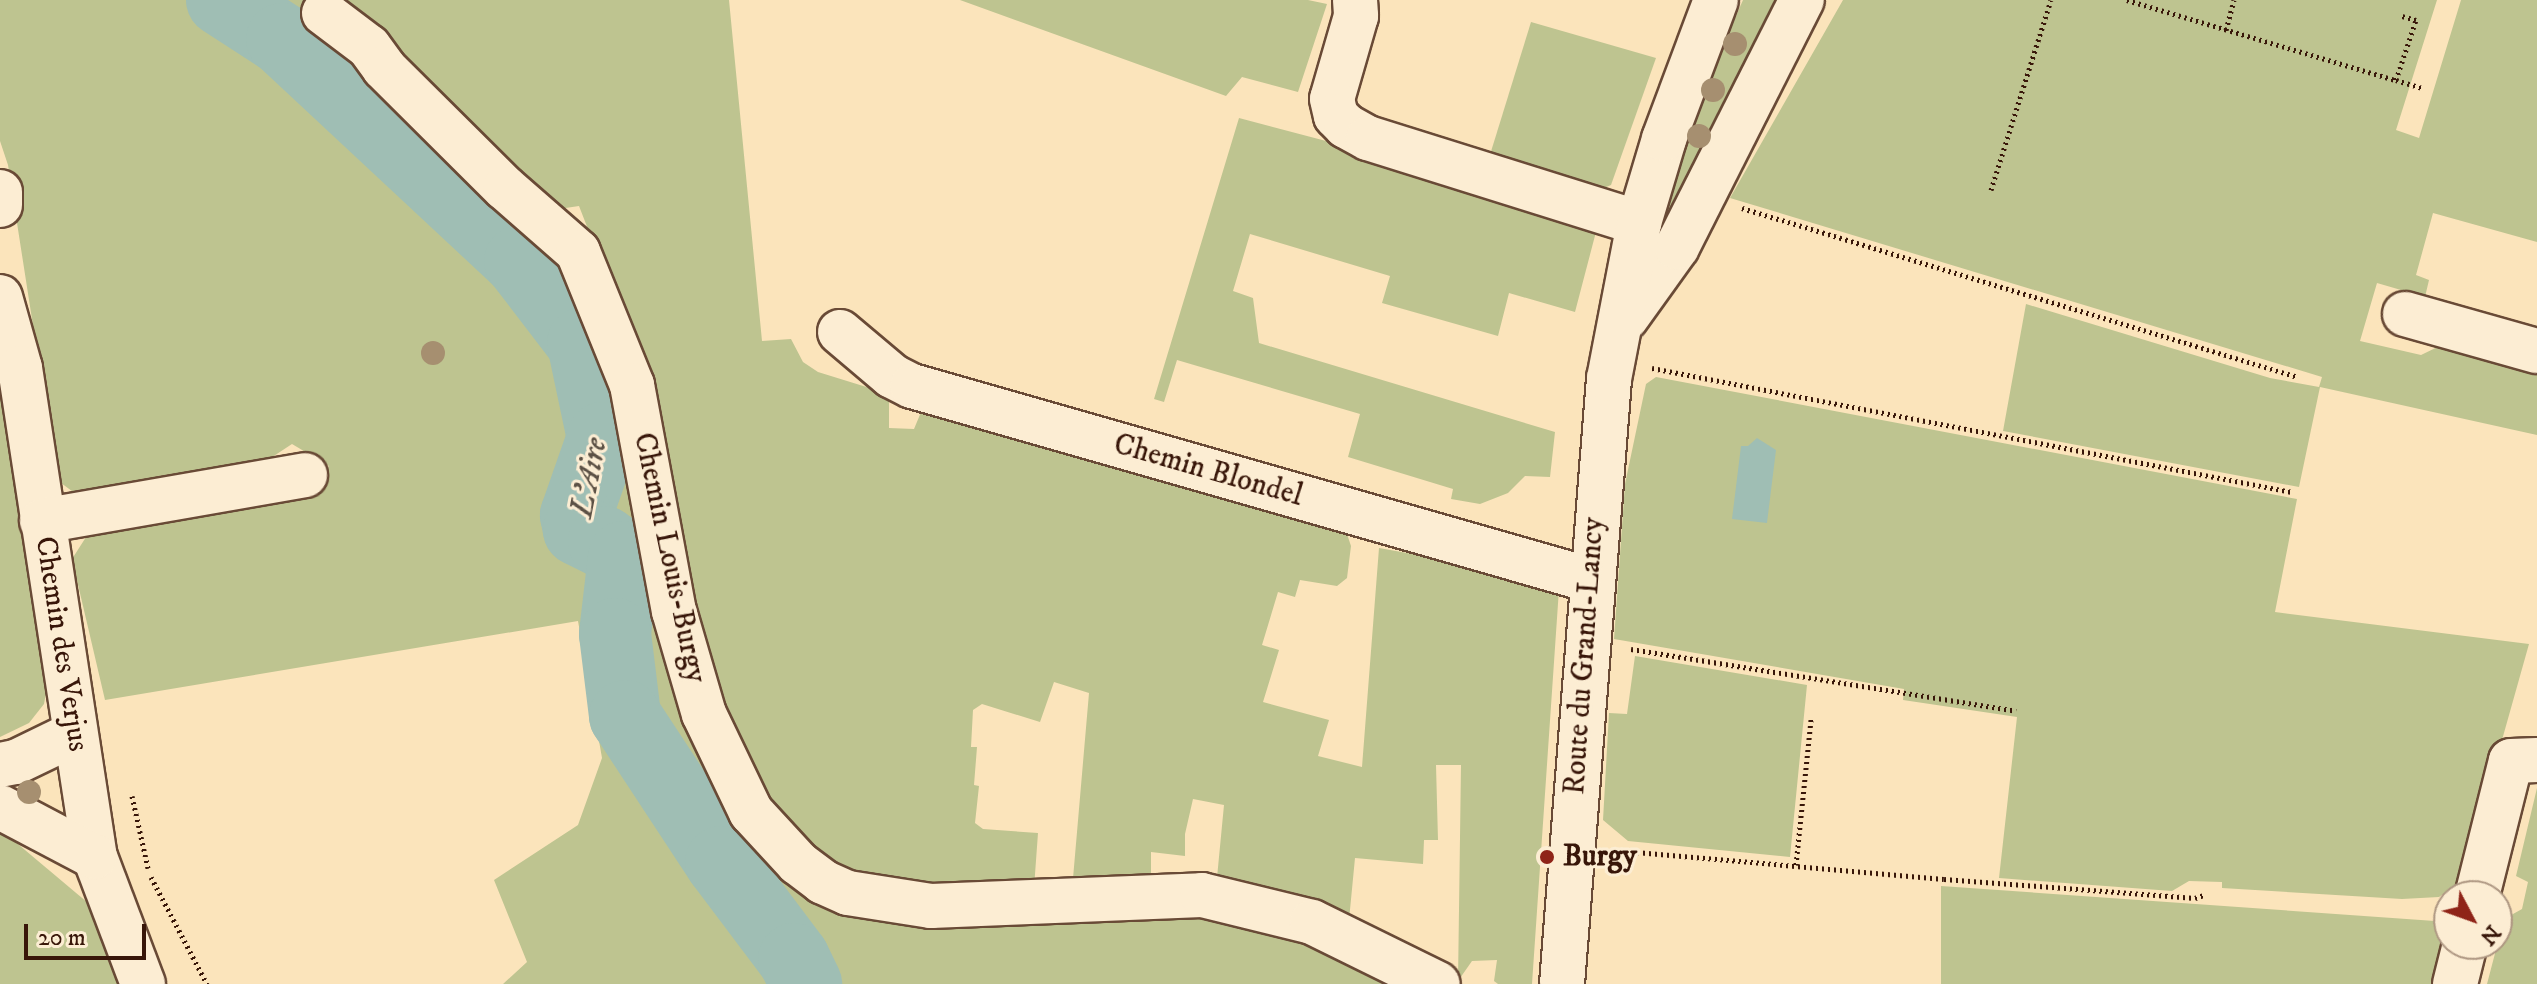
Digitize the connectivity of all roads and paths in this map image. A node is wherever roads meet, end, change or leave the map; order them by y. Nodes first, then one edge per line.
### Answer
1 (1355, 0) edge
2 (1716, 0) edge
3 (1802, 0) edge
4 (2051, 0) edge
5 (2127, 0) edge
6 (2234, 0) edge
7 (324, 13) dead end
8 (2402, 16) dead end
9 (2226, 30) junction
10 (2396, 80) junction
11 (2422, 88) dead end
12 (1991, 190) dead end
13 (0, 192) edge
14 (1703, 195) junction
15 (0, 205) edge
16 (1639, 223) junction
17 (0, 297) edge
18 (2405, 314) dead end
19 (840, 332) dead end
20 (1614, 345) junction
21 (2537, 351) edge
22 (2298, 377) dead end
23 (305, 475) dead end
24 (2292, 492) dead end
25 (42, 521) junction
26 (1591, 580) junction
27 (1625, 648) dead end
28 (2016, 711) dead end
29 (1811, 719) dead end
30 (74, 734) junction
31 (2524, 760) edge
32 (0, 765) edge
33 (129, 783) dead end
34 (0, 807) edge
35 (1609, 849) dead end
36 (95, 857) junction
37 (1796, 865) junction
38 (2483, 880) edge
39 (2204, 895) dead end
40 (2461, 960) edge
41 (143, 984) edge
42 (207, 984) edge
43 (1438, 984) edge
44 (1562, 984) edge
45 (2455, 984) edge

1 - 16 street
2 - 16 street, Route du Grand-Lancy
3 - 14 street
4 - 12 path
5 - 9 path
6 - 9 path
7 - 43 street, Chemin Louis-Burgy
8 - 10 path
9 - 10 path
10 - 11 path
13 - 15 street
14 - 20 street
14 - 22 path
16 - 20 street, Route du Grand-Lancy
17 - 25 street, Chemin des Verjus
18 - 21 street
19 - 26 street, Chemin Blondel
20 - 24 path
20 - 26 street, Route du Grand-Lancy
23 - 25 street
25 - 30 street, Chemin des Verjus
26 - 44 street, Route du Grand-Lancy
27 - 28 path
29 - 37 path
30 - 32 street
30 - 36 street, Chemin des Verjus
31 - 38 street
33 - 42 path
34 - 36 street
35 - 37 path
36 - 41 street, Chemin des Verjus
37 - 39 path
40 - 45 street

